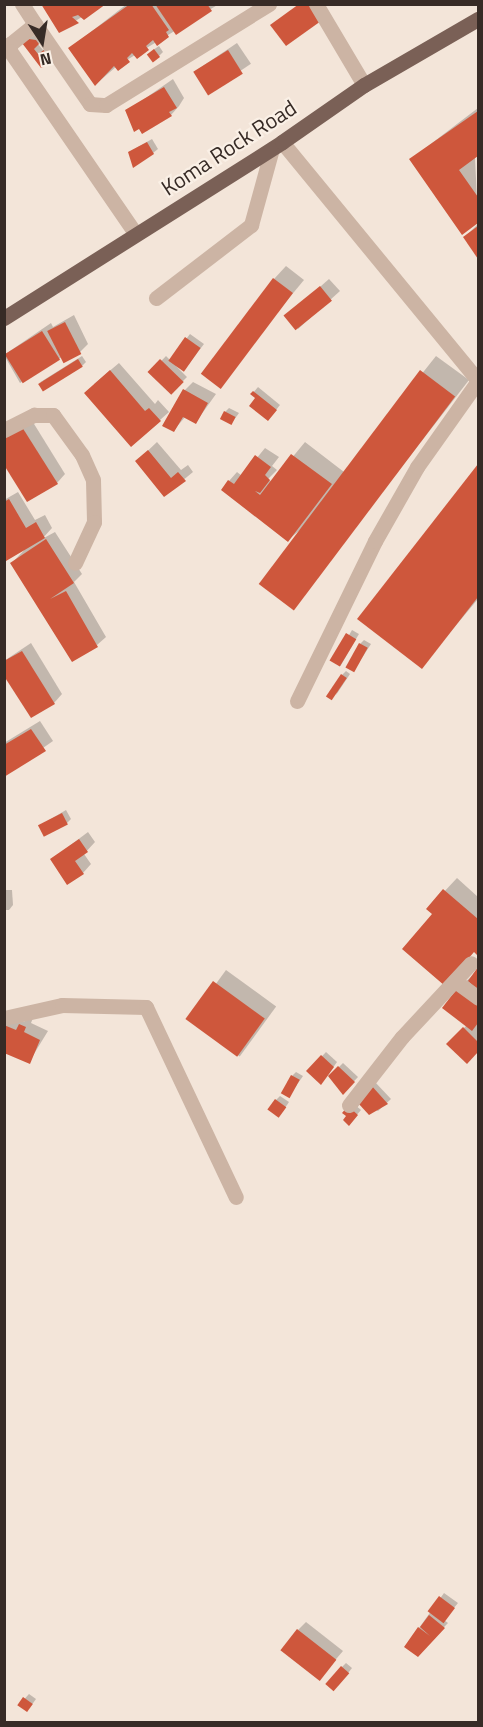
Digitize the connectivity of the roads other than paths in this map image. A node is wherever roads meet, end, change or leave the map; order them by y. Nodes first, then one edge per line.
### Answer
1 (22, 4) edge
2 (269, 4) edge
3 (316, 4) edge
4 (478, 19) edge
5 (35, 24) junction
6 (364, 85) junction
7 (277, 146) junction
8 (136, 234) junction
9 (156, 298) dead end
10 (4, 318) edge
11 (478, 381) edge
12 (4, 430) edge
13 (75, 563) dead end
14 (297, 701) dead end
15 (471, 963) dead end
16 (455, 981) junction
17 (478, 998) edge
18 (4, 1018) edge
19 (349, 1105) dead end
20 (236, 1197) dead end

1 - 5 street
2 - 5 street
3 - 6 street
4 - 6 main road, Koma Rock Road
5 - 8 street
6 - 7 main road, Koma Rock Road
7 - 8 main road, Koma Rock Road
7 - 9 street
7 - 11 street
8 - 10 main road, Koma Rock Road
11 - 14 street
12 - 13 street
15 - 16 street
16 - 17 street
16 - 19 street
18 - 20 street

